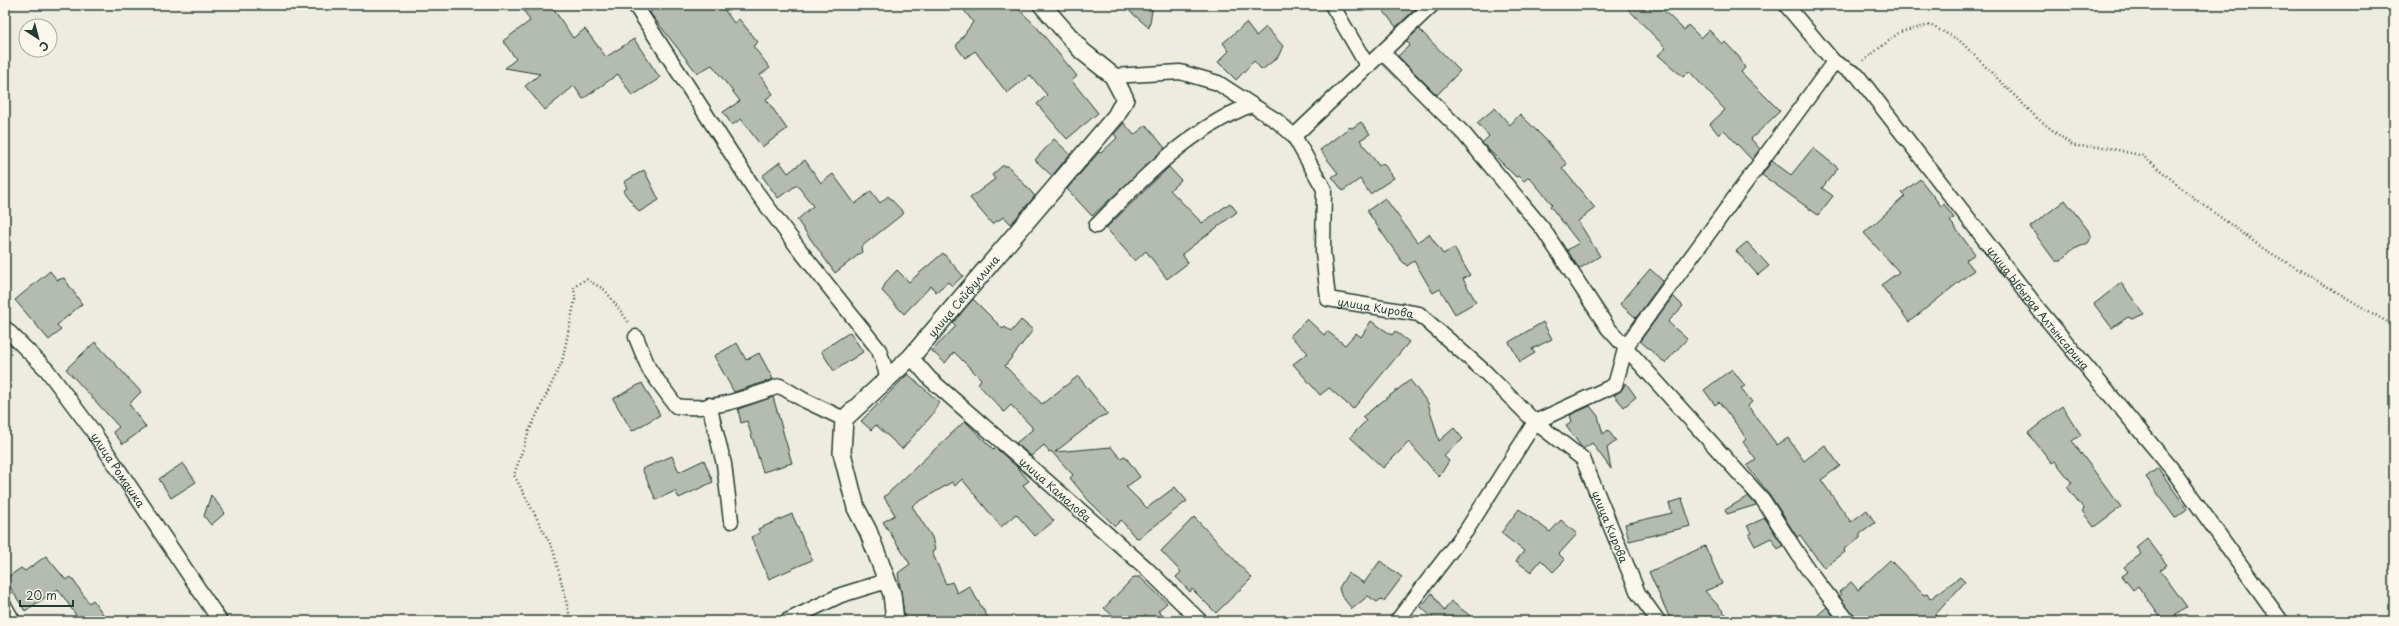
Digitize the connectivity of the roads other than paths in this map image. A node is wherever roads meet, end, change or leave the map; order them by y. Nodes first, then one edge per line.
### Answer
1 (636, 5) edge
2 (1042, 5) edge
3 (1332, 5) edge
4 (1432, 5) edge
5 (1786, 5) edge
6 (1383, 53) junction
7 (1834, 62) junction
8 (1368, 67) junction
9 (1113, 76) junction
10 (1251, 105) junction
11 (1294, 136) junction
12 (1096, 226) dead end
13 (5, 328) edge
14 (636, 337) road end
15 (1626, 346) junction
16 (911, 357) junction
17 (888, 378) junction
18 (709, 405) junction
19 (844, 419) junction
20 (1535, 422) junction
21 (731, 521) dead end
22 (887, 581) junction
23 (5, 607) edge
24 (13, 621) edge
25 (220, 621) edge
26 (787, 621) edge
27 (895, 621) edge
28 (1200, 621) edge
29 (1398, 621) edge
30 (1658, 621) edge
31 (1848, 621) edge
32 (2281, 621) edge

1 - 17 street
2 - 9 street, улица Сейфуллина
3 - 8 street
4 - 6 street
5 - 7 street, улица Ыбырая Алтынсарина
6 - 8 street
6 - 15 street
7 - 15 street
7 - 32 street, улица Ыбырая Алтынсарина
8 - 11 street
9 - 10 street, улица Кирова
9 - 16 street, улица Сейфуллина
10 - 11 street, улица Кирова
10 - 12 street
11 - 20 street, улица Кирова
13 - 25 street, улица Ромашка
14 - 18 street
15 - 20 street
15 - 31 street
16 - 17 street, улица Сейфуллина
16 - 28 street, улица Камалова
17 - 19 street, улица Сейфуллина
18 - 19 street
18 - 21 street
19 - 22 street
20 - 29 street
20 - 30 street, улица Кирова
22 - 26 street
22 - 27 street
23 - 24 street

